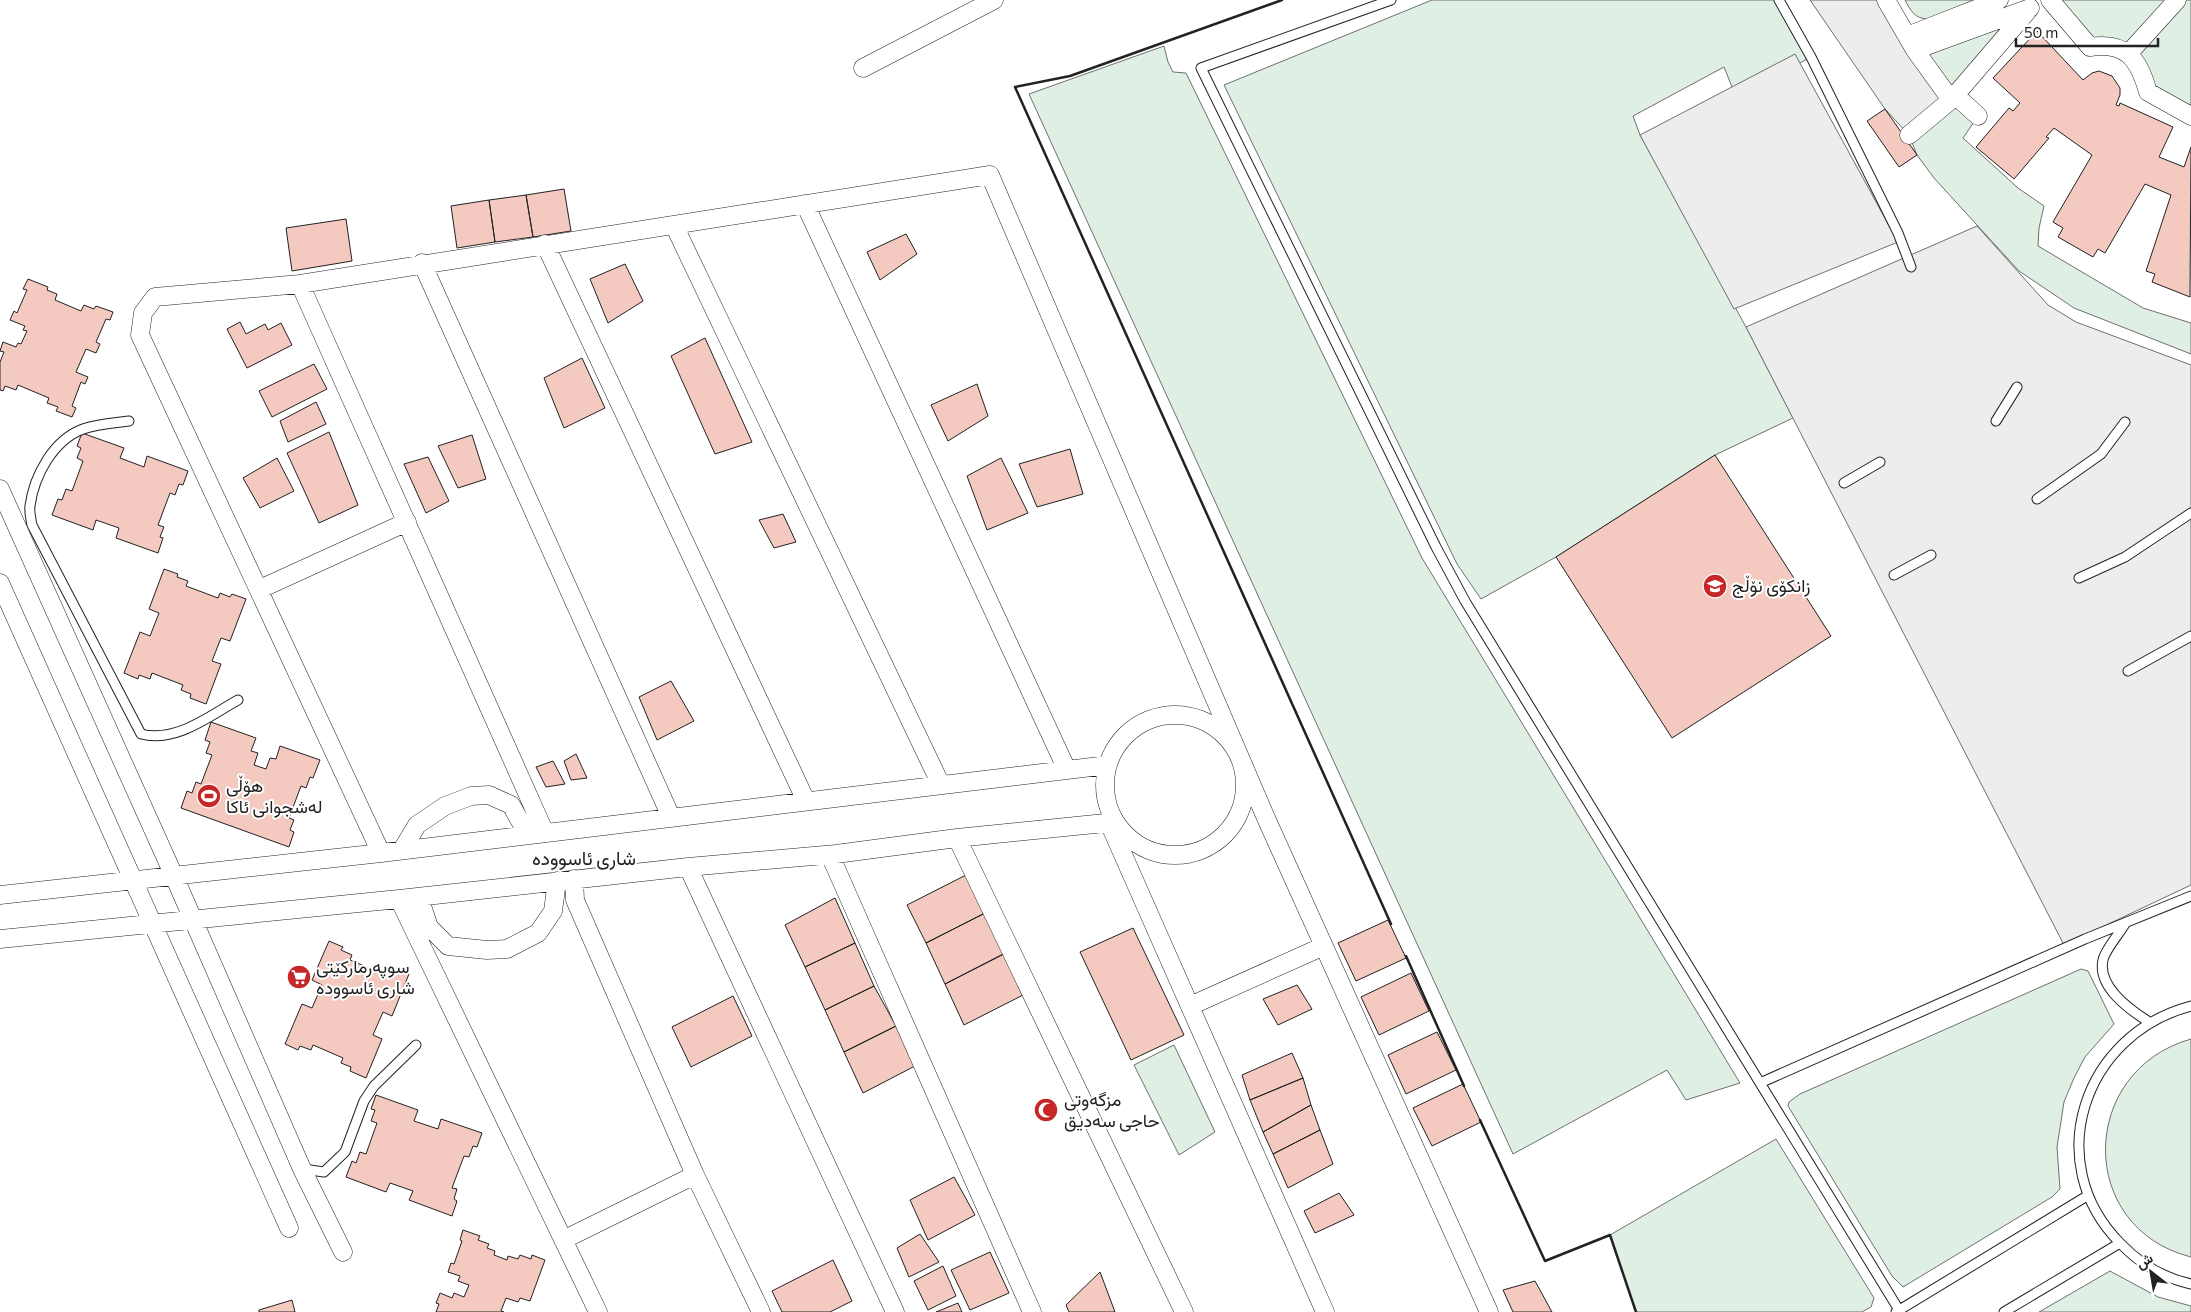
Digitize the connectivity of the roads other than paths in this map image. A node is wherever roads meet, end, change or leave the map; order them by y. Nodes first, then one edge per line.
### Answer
1 (994, 0) edge
2 (1391, 0) edge
3 (1779, 0) edge
4 (1886, 0) edge
5 (1999, 0) edge
6 (2050, 0) edge
7 (2177, 0) edge
8 (2030, 8) junction
9 (1911, 43) junction
10 (2128, 54) junction
11 (863, 68) dead end
12 (1953, 98) junction
13 (2189, 109) edge
14 (1978, 116) dead end
15 (1909, 135) dead end
16 (805, 204) junction
17 (674, 224) junction
18 (545, 244) junction
19 (422, 263) junction
20 (1911, 267) dead end
21 (300, 284) junction
22 (2017, 388) dead end
23 (129, 421) dead end
24 (1996, 421) dead end
25 (2125, 422) dead end
26 (1880, 462) dead end
27 (1844, 483) dead end
28 (0, 489) edge
29 (2037, 499) dead end
30 (2191, 513) edge
31 (407, 522) junction
32 (1931, 555) dead end
33 (1894, 575) dead end
34 (2079, 578) dead end
35 (0, 583) edge
36 (260, 589) junction
37 (66, 592) junction
38 (50, 601) junction
39 (2191, 636) edge
40 (2128, 671) dead end
41 (238, 700) dead end
42 (1243, 764) junction
43 (1108, 765) junction
44 (1067, 770) junction
45 (941, 785) junction
46 (806, 801) junction
47 (670, 817) junction
48 (1112, 822) junction
49 (537, 834) junction
50 (958, 838) junction
51 (402, 850) junction
52 (381, 853) junction
53 (830, 855) junction
54 (688, 867) junction
55 (174, 876) junction
56 (566, 880) junction
57 (132, 881) junction
58 (0, 895) edge
59 (2191, 896) edge
60 (419, 897) junction
61 (399, 899) junction
62 (192, 919) junction
63 (151, 924) junction
64 (2125, 924) junction
65 (0, 939) edge
66 (1324, 946) junction
67 (1190, 1006) junction
68 (2191, 1006) edge
69 (2148, 1022) junction
70 (416, 1045) dead end
71 (1760, 1083) junction
72 (302, 1169) junction
73 (696, 1175) junction
74 (2087, 1196) junction
75 (289, 1228) dead end
76 (563, 1240) junction
77 (2120, 1243) junction
78 (343, 1252) dead end
79 (2191, 1284) edge
80 (1898, 1311) edge
81 (598, 1312) edge
82 (761, 1312) edge
83 (895, 1312) edge
84 (1032, 1312) edge
85 (1184, 1312) edge
86 (1325, 1312) edge
87 (1489, 1312) edge
88 (2004, 1312) edge

1 - 11 street
2 - 71 lane
3 - 20 lane
4 - 9 street
5 - 9 street
6 - 8 street
6 - 10 street
7 - 10 street
8 - 9 street
8 - 12 street
9 - 12 street
10 - 13 street
12 - 14 street
12 - 15 street
16 - 17 street
16 - 42 street
16 - 44 street
17 - 18 street
17 - 45 street
18 - 19 street
18 - 46 street
19 - 21 street
19 - 47 street
21 - 31 street
21 - 36 street
22 - 24 lane
23 - 37 lane
25 - 29 lane
26 - 27 lane
28 - 38 street
30 - 34 lane
31 - 36 street
31 - 49 street
32 - 33 lane
35 - 57 street
36 - 52 street
37 - 38 lane
37 - 41 lane
38 - 55 street
39 - 40 lane
42 - 43 street
42 - 48 street
42 - 66 street
43 - 44 street
43 - 48 street
44 - 45 street
45 - 46 street
46 - 47 street
47 - 49 street
48 - 50 street
48 - 67 street
49 - 51 street
49 - 51 street
50 - 53 street
50 - 85 street
51 - 52 street
52 - 55 street
53 - 54 street
53 - 84 street
54 - 56 street
54 - 83 street
55 - 57 street
55 - 62 street
56 - 60 street
56 - 60 street
56 - 73 street
57 - 58 street
57 - 63 street
59 - 64 lane
60 - 61 street
61 - 62 street
61 - 76 street
62 - 63 street
62 - 72 street
63 - 65 street
63 - 75 street
64 - 69 lane
64 - 71 lane
66 - 67 street
66 - 87 street
67 - 86 street
68 - 69 lane
69 - 74 lane
70 - 72 lane
71 - 80 lane
72 - 78 street
73 - 76 street
73 - 82 street
74 - 77 lane
74 - 80 lane
76 - 81 street
77 - 79 lane
77 - 88 lane

